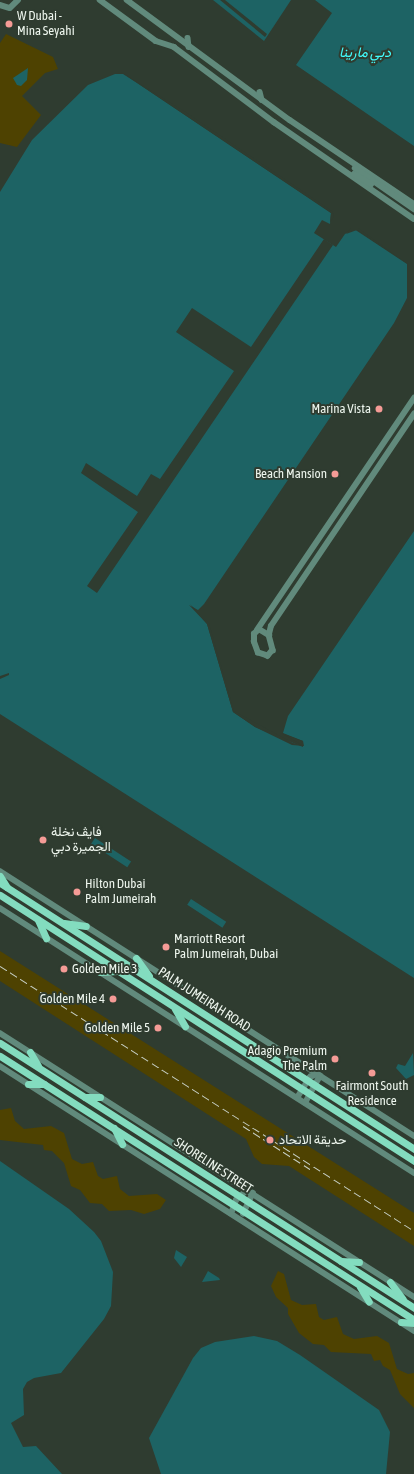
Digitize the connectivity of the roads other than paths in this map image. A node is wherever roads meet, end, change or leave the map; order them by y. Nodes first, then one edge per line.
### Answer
1 (18, 0) edge
2 (100, 0) edge
3 (126, 0) edge
4 (0, 5) edge
5 (188, 38) dead end
6 (189, 47) junction
7 (237, 92) junction
8 (260, 92) dead end
9 (262, 100) junction
10 (275, 109) junction
11 (346, 158) junction
12 (346, 174) junction
13 (406, 198) junction
14 (414, 198) edge
15 (414, 204) edge
16 (414, 209) edge
17 (414, 214) edge
18 (414, 218) edge
19 (414, 398) edge
20 (414, 414) edge
21 (352, 488) junction
22 (358, 504) dead end
23 (352, 507) junction
24 (344, 518) junction
25 (329, 541) junction
26 (329, 548) dead end
27 (280, 595) junction
28 (281, 612) junction
29 (257, 630) junction
30 (269, 634) junction
31 (0, 871) edge
32 (0, 876) edge
33 (0, 883) edge
34 (8, 888) junction
35 (0, 895) edge
36 (0, 908) edge
37 (38, 920) junction
38 (61, 922) junction
39 (86, 926) junction
40 (46, 938) junction
41 (136, 958) junction
42 (117, 971) junction
43 (100, 972) junction
44 (151, 979) junction
45 (174, 1007) junction
46 (185, 1026) junction
47 (0, 1033) edge
48 (0, 1043) edge
49 (30, 1052) junction
50 (0, 1056) edge
51 (0, 1066) edge
52 (39, 1068) junction
53 (318, 1075) junction
54 (28, 1084) junction
55 (44, 1084) junction
56 (100, 1097) junction
57 (85, 1098) junction
58 (297, 1098) junction
59 (305, 1103) junction
60 (114, 1128) junction
61 (414, 1136) edge
62 (122, 1144) junction
63 (414, 1149) edge
64 (413, 1161) edge
65 (414, 1173) edge
66 (247, 1190) junction
67 (253, 1193) junction
68 (232, 1214) junction
69 (238, 1218) junction
70 (340, 1261) junction
71 (359, 1262) junction
72 (390, 1282) junction
73 (358, 1285) junction
74 (414, 1297) edge
75 (369, 1302) junction
76 (405, 1302) junction
77 (414, 1308) edge
78 (401, 1322) junction
79 (414, 1322) edge
80 (414, 1331) edge

1 - 4 street
2 - 7 street
3 - 6 street
5 - 6 street
6 - 9 street
7 - 10 street
7 - 12 street
8 - 9 street
9 - 10 street
10 - 11 street
11 - 13 street
11 - 16 street
12 - 17 street
12 - 18 street
13 - 14 street
13 - 15 street
19 - 21 street
20 - 23 street
21 - 24 street
21 - 27 street
22 - 23 street
23 - 24 street
24 - 25 street
25 - 26 street
25 - 28 street
27 - 28 street
27 - 29 street
28 - 30 street
29 - 30 street
29 - 30 street
31 - 39 street
32 - 34 main road
33 - 34 main road, PALM JUMEIRAH ROAD
34 - 38 main road, PALM JUMEIRAH ROAD
35 - 37 main road, PALM JUMEIRAH ROAD
36 - 40 street
37 - 40 main road
37 - 42 main road, PALM JUMEIRAH ROAD
38 - 39 main road
38 - 44 main road, PALM JUMEIRAH ROAD
39 - 41 street
40 - 43 street
41 - 44 main road
41 - 53 street
42 - 43 main road
42 - 45 main road, PALM JUMEIRAH ROAD
43 - 46 street
44 - 63 main road, PALM JUMEIRAH ROAD
45 - 46 main road
45 - 64 main road, PALM JUMEIRAH ROAD
46 - 58 street
47 - 49 street
48 - 52 main road, SHORELINE STREET
49 - 52 main road
49 - 56 street
50 - 55 main road, SHORELINE STREET
51 - 54 street
52 - 57 main road, SHORELINE STREET
53 - 58 street
53 - 59 street
53 - 61 street
54 - 55 main road
54 - 62 street
55 - 60 main road, SHORELINE STREET
56 - 57 main road
56 - 66 street
57 - 70 main road, SHORELINE STREET
58 - 59 street
59 - 65 street
60 - 62 main road
60 - 73 main road, SHORELINE STREET
62 - 68 street
66 - 67 street
66 - 68 street
67 - 69 street
67 - 71 street
68 - 69 street
69 - 75 street
70 - 71 main road
70 - 76 main road, SHORELINE STREET
71 - 72 street
72 - 74 street
72 - 76 main road
73 - 75 main road
73 - 79 main road, SHORELINE STREET
75 - 78 street
76 - 77 main road, SHORELINE STREET
78 - 79 main road
78 - 80 street

